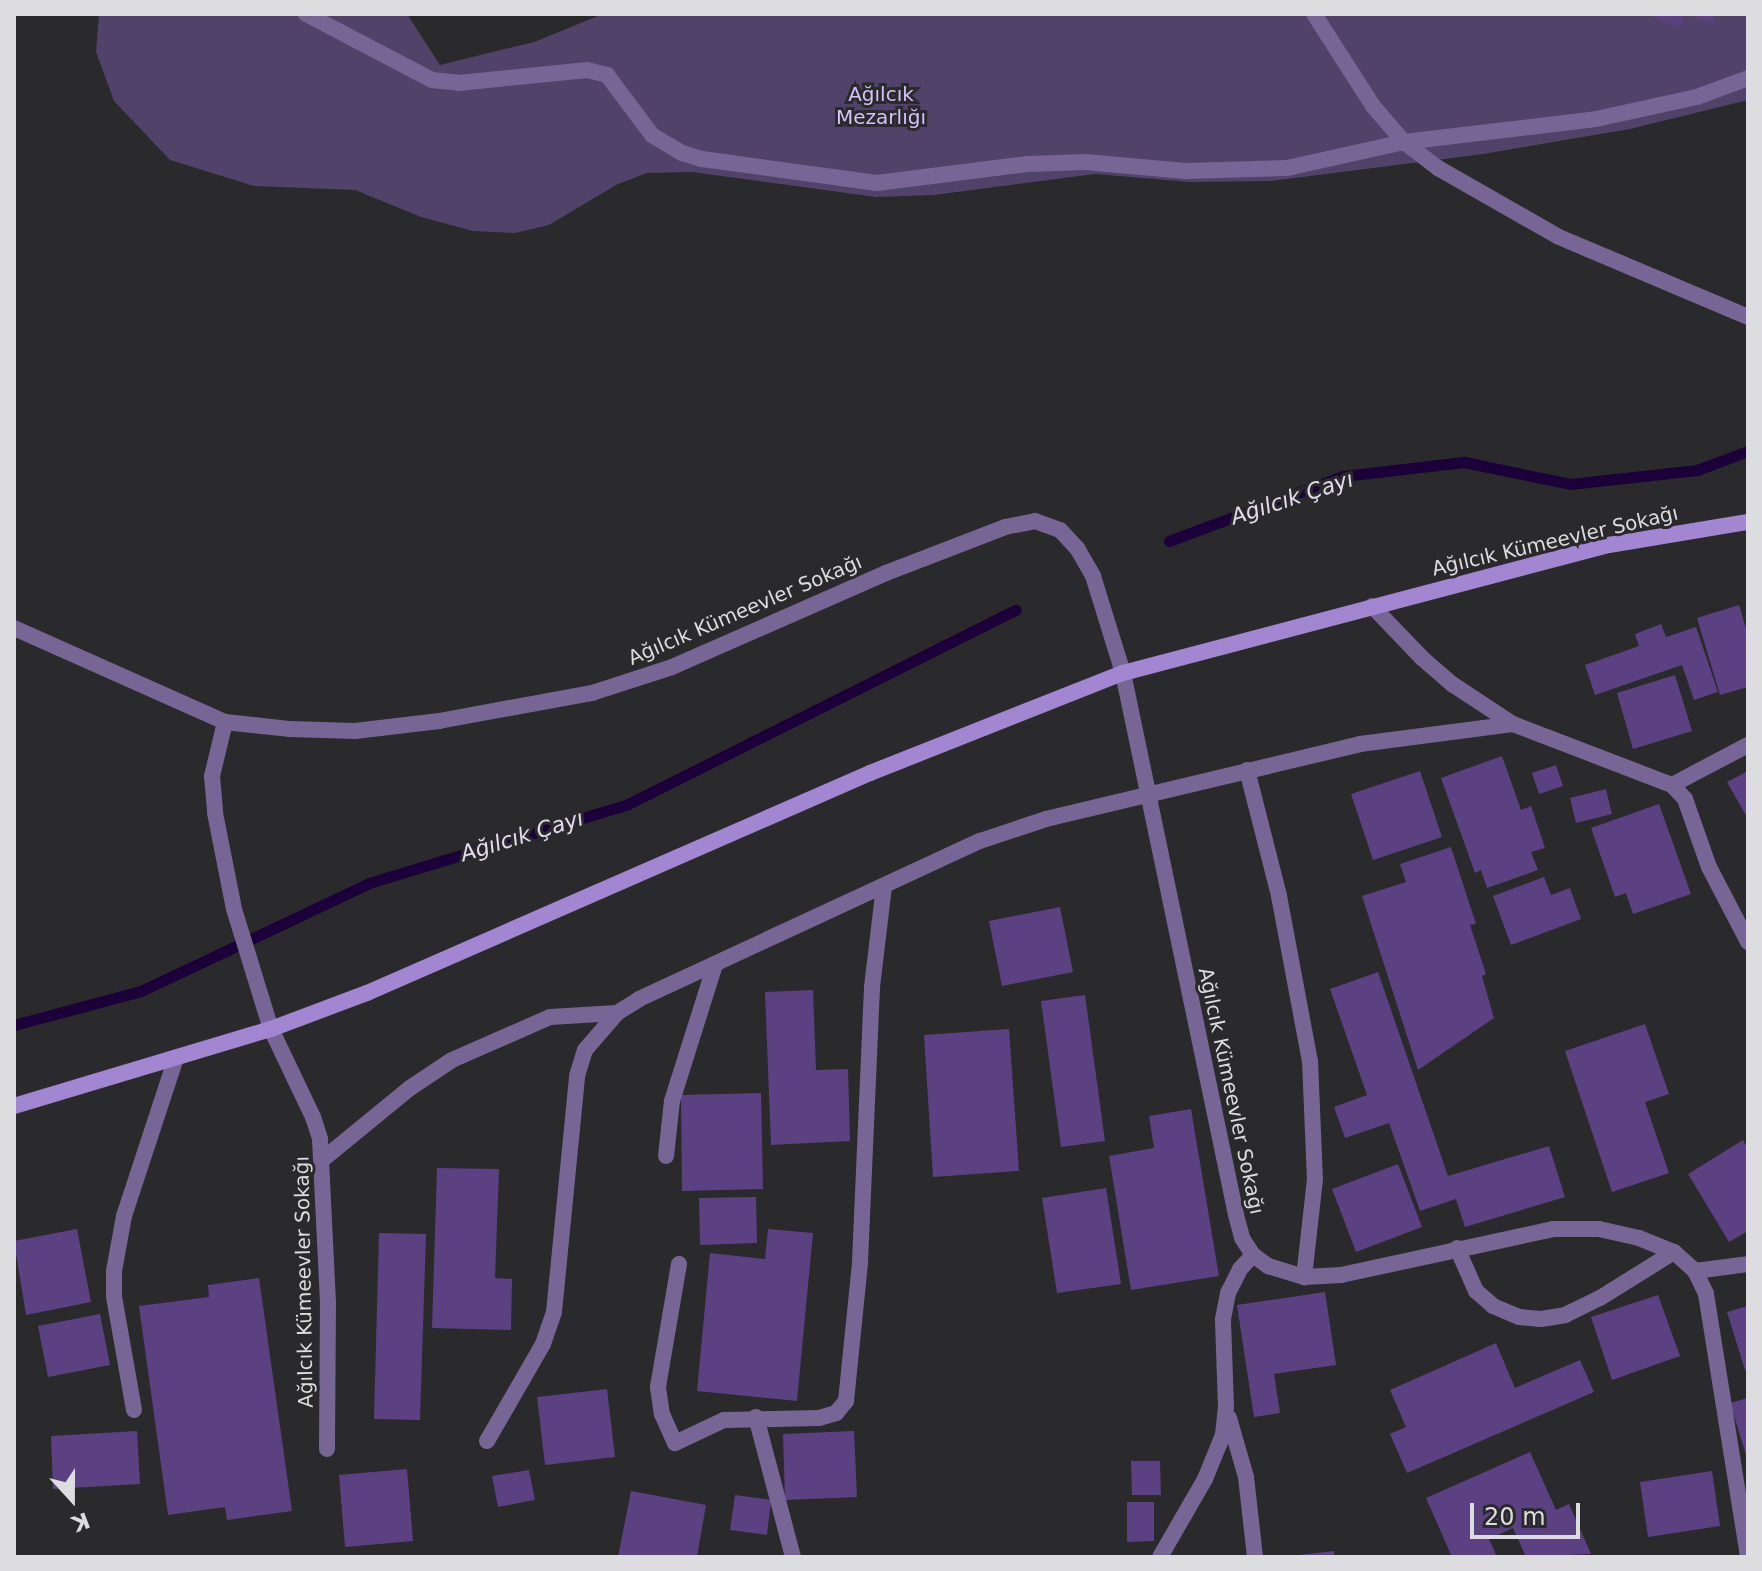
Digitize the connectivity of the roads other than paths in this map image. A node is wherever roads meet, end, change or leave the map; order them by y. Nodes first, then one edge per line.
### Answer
1 (306, 14) edge
2 (1314, 14) edge
3 (1748, 78) edge
4 (1404, 142) junction
5 (1748, 317) edge
6 (1748, 522) edge
7 (1372, 606) junction
8 (14, 628) edge
9 (1123, 673) junction
10 (225, 722) junction
11 (1513, 724) junction
12 (1748, 745) edge
13 (1247, 770) junction
14 (1672, 785) junction
15 (1149, 792) junction
16 (884, 887) junction
17 (1748, 942) edge
18 (715, 965) junction
19 (617, 1013) junction
20 (271, 1029) junction
21 (176, 1058) junction
22 (14, 1106) edge
23 (666, 1156) dead end
24 (322, 1160) junction
25 (1457, 1248) junction
26 (1674, 1252) junction
27 (1253, 1255) junction
28 (679, 1264) dead end
29 (1748, 1264) edge
30 (1695, 1271) junction
31 (1304, 1277) junction
32 (1226, 1407) junction
33 (134, 1410) dead end
34 (756, 1417) junction
35 (487, 1441) dead end
36 (327, 1449) dead end
37 (1748, 1555) edge
38 (793, 1557) edge
39 (1160, 1557) edge
40 (1255, 1557) edge
41 (1736, 1557) edge

1 - 4 street
2 - 4 street
3 - 4 street
4 - 5 street
6 - 7 main road, Ağılcık Kümeevler Sokağı
7 - 9 main road, Ağılcık Kümeevler Sokağı
7 - 11 street
8 - 10 street, Ağılcık Kümeevler Sokağı
9 - 10 street, Ağılcık Kümeevler Sokağı
9 - 15 street, Ağılcık Kümeevler Sokağı
9 - 20 main road, Ağılcık Kümeevler Sokağı
10 - 20 street
11 - 13 street
11 - 14 street
12 - 14 street
13 - 15 street
13 - 31 street
14 - 17 street
15 - 16 street
15 - 27 street, Ağılcık Kümeevler Sokağı
16 - 18 street
16 - 34 street
18 - 19 street
18 - 23 street
19 - 24 street
19 - 35 street
20 - 21 main road, Ağılcık Kümeevler Sokağı
20 - 24 street, Ağılcık Kümeevler Sokağı
21 - 22 main road, Ağılcık Kümeevler Sokağı
21 - 33 street
24 - 36 street, Ağılcık Kümeevler Sokağı
25 - 26 street
25 - 26 street
25 - 31 street
26 - 30 street
27 - 31 street
27 - 32 street
28 - 34 street
29 - 30 street
30 - 37 street
32 - 39 street
32 - 40 street
34 - 38 street
37 - 41 street

